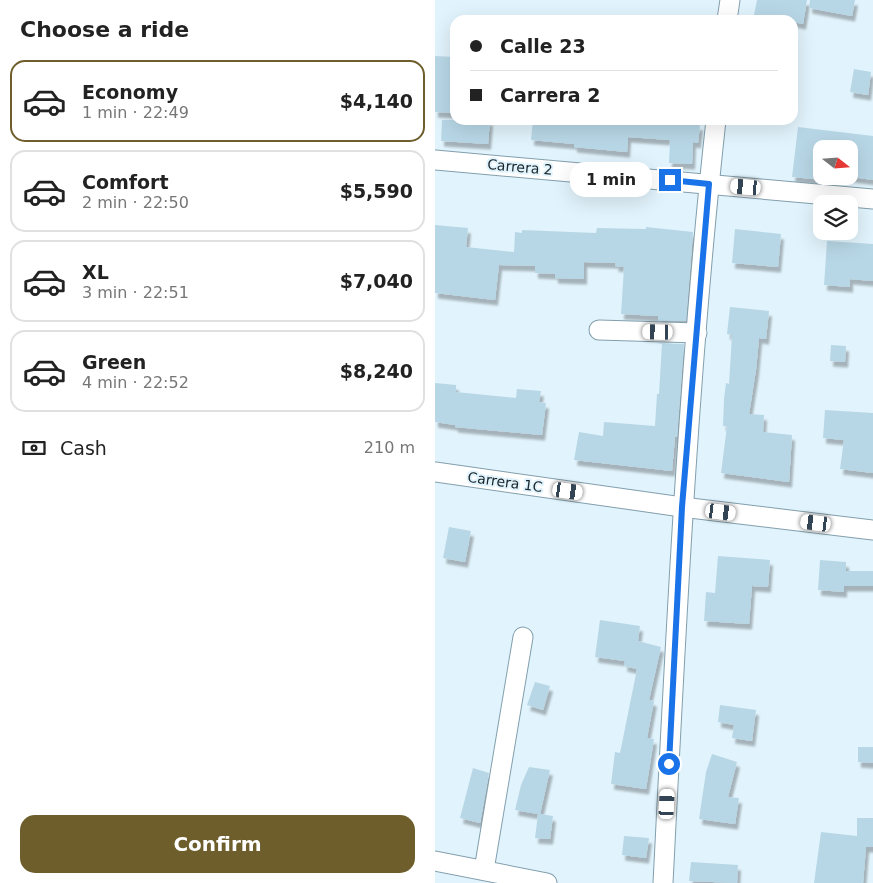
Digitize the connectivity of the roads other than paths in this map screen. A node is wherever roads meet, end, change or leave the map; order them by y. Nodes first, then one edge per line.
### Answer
1 (730, 0) edge
2 (728, 15) edge
3 (715, 125) edge
4 (435, 160) edge
5 (709, 184) junction
6 (873, 200) edge
7 (599, 330) dead end
8 (697, 333) junction
9 (435, 472) edge
10 (682, 507) junction
11 (873, 530) edge
12 (523, 637) dead end
13 (435, 861) edge
14 (484, 870) junction
15 (547, 883) edge
16 (663, 883) edge

1 - 2 street
3 - 5 street
4 - 5 street, Carrera 2
5 - 6 street, Carrera 2
5 - 8 street
7 - 8 street
8 - 10 street
9 - 10 street, Carrera 1C
10 - 11 street, Carrera 1C
10 - 16 street
12 - 14 street
13 - 14 street
14 - 15 street

